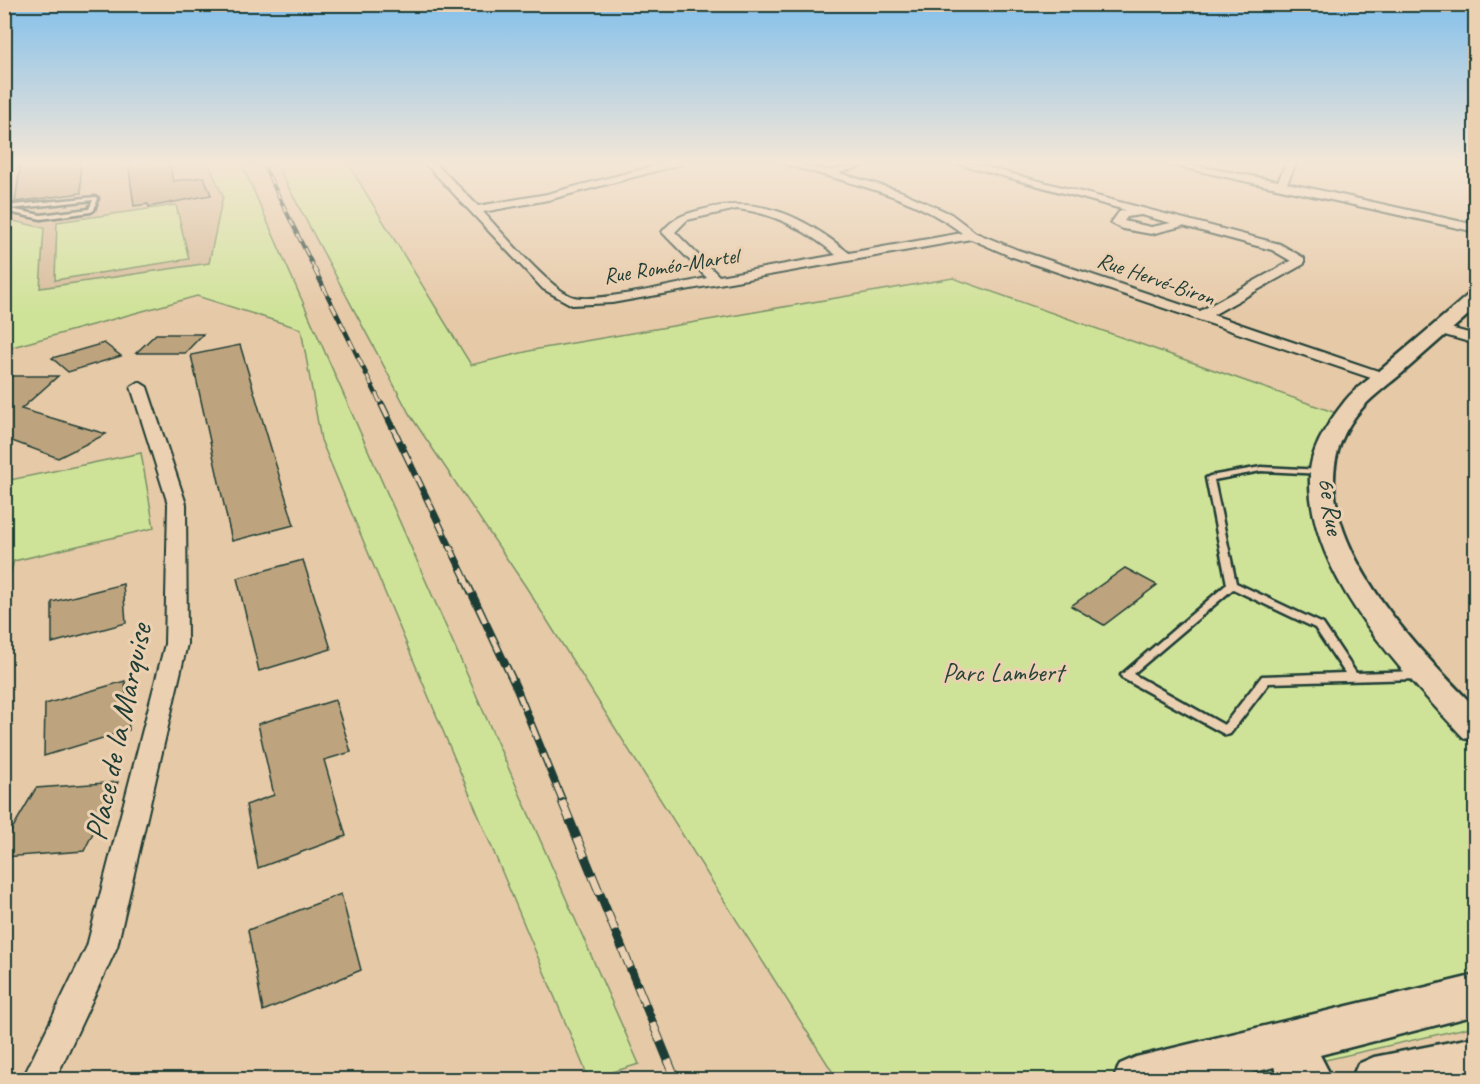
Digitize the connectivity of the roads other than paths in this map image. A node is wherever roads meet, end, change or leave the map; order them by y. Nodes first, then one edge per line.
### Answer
1 (19, 213) edge
2 (75, 213) edge
3 (478, 213) edge
4 (703, 213) edge
5 (769, 213) edge
6 (939, 213) edge
7 (1131, 213) edge
8 (1153, 213) edge
9 (1403, 213) edge
10 (1184, 221) junction
11 (1476, 229) edge
12 (972, 234) junction
13 (847, 258) junction
14 (716, 280) junction
15 (1476, 298) edge
16 (1202, 316) junction
17 (1439, 329) junction
18 (1476, 340) edge
19 (1382, 377) junction
20 (139, 387) dead end
21 (1322, 472) junction
22 (1232, 585) junction
23 (1424, 675) junction
24 (1353, 677) junction
25 (1476, 729) edge
26 (1476, 995) edge
27 (1285, 1044) junction
28 (1476, 1059) edge
29 (38, 1080) edge
30 (1136, 1080) edge
31 (1310, 1080) edge
32 (1374, 1080) edge

1 - 2 lane
3 - 14 street, Rue Roméo-Martel
4 - 14 street
5 - 13 street
6 - 12 street, Rue Hervé-Biron
7 - 10 street
8 - 10 street
9 - 11 street
10 - 16 street
12 - 13 street, Rue Roméo-Martel
12 - 16 street, Rue Hervé-Biron
13 - 14 street, Rue Roméo-Martel
15 - 17 street, 6e Rue
16 - 19 street, Rue Hervé-Biron
17 - 18 street
17 - 19 street, 6e Rue
19 - 21 street, 6e Rue
20 - 29 street, Place de la Marquise
21 - 22 lane
21 - 23 street, 6e Rue
22 - 24 lane
22 - 24 lane
23 - 24 lane
23 - 25 street, 6e Rue
26 - 27 street
27 - 30 street
27 - 31 street
28 - 32 street

